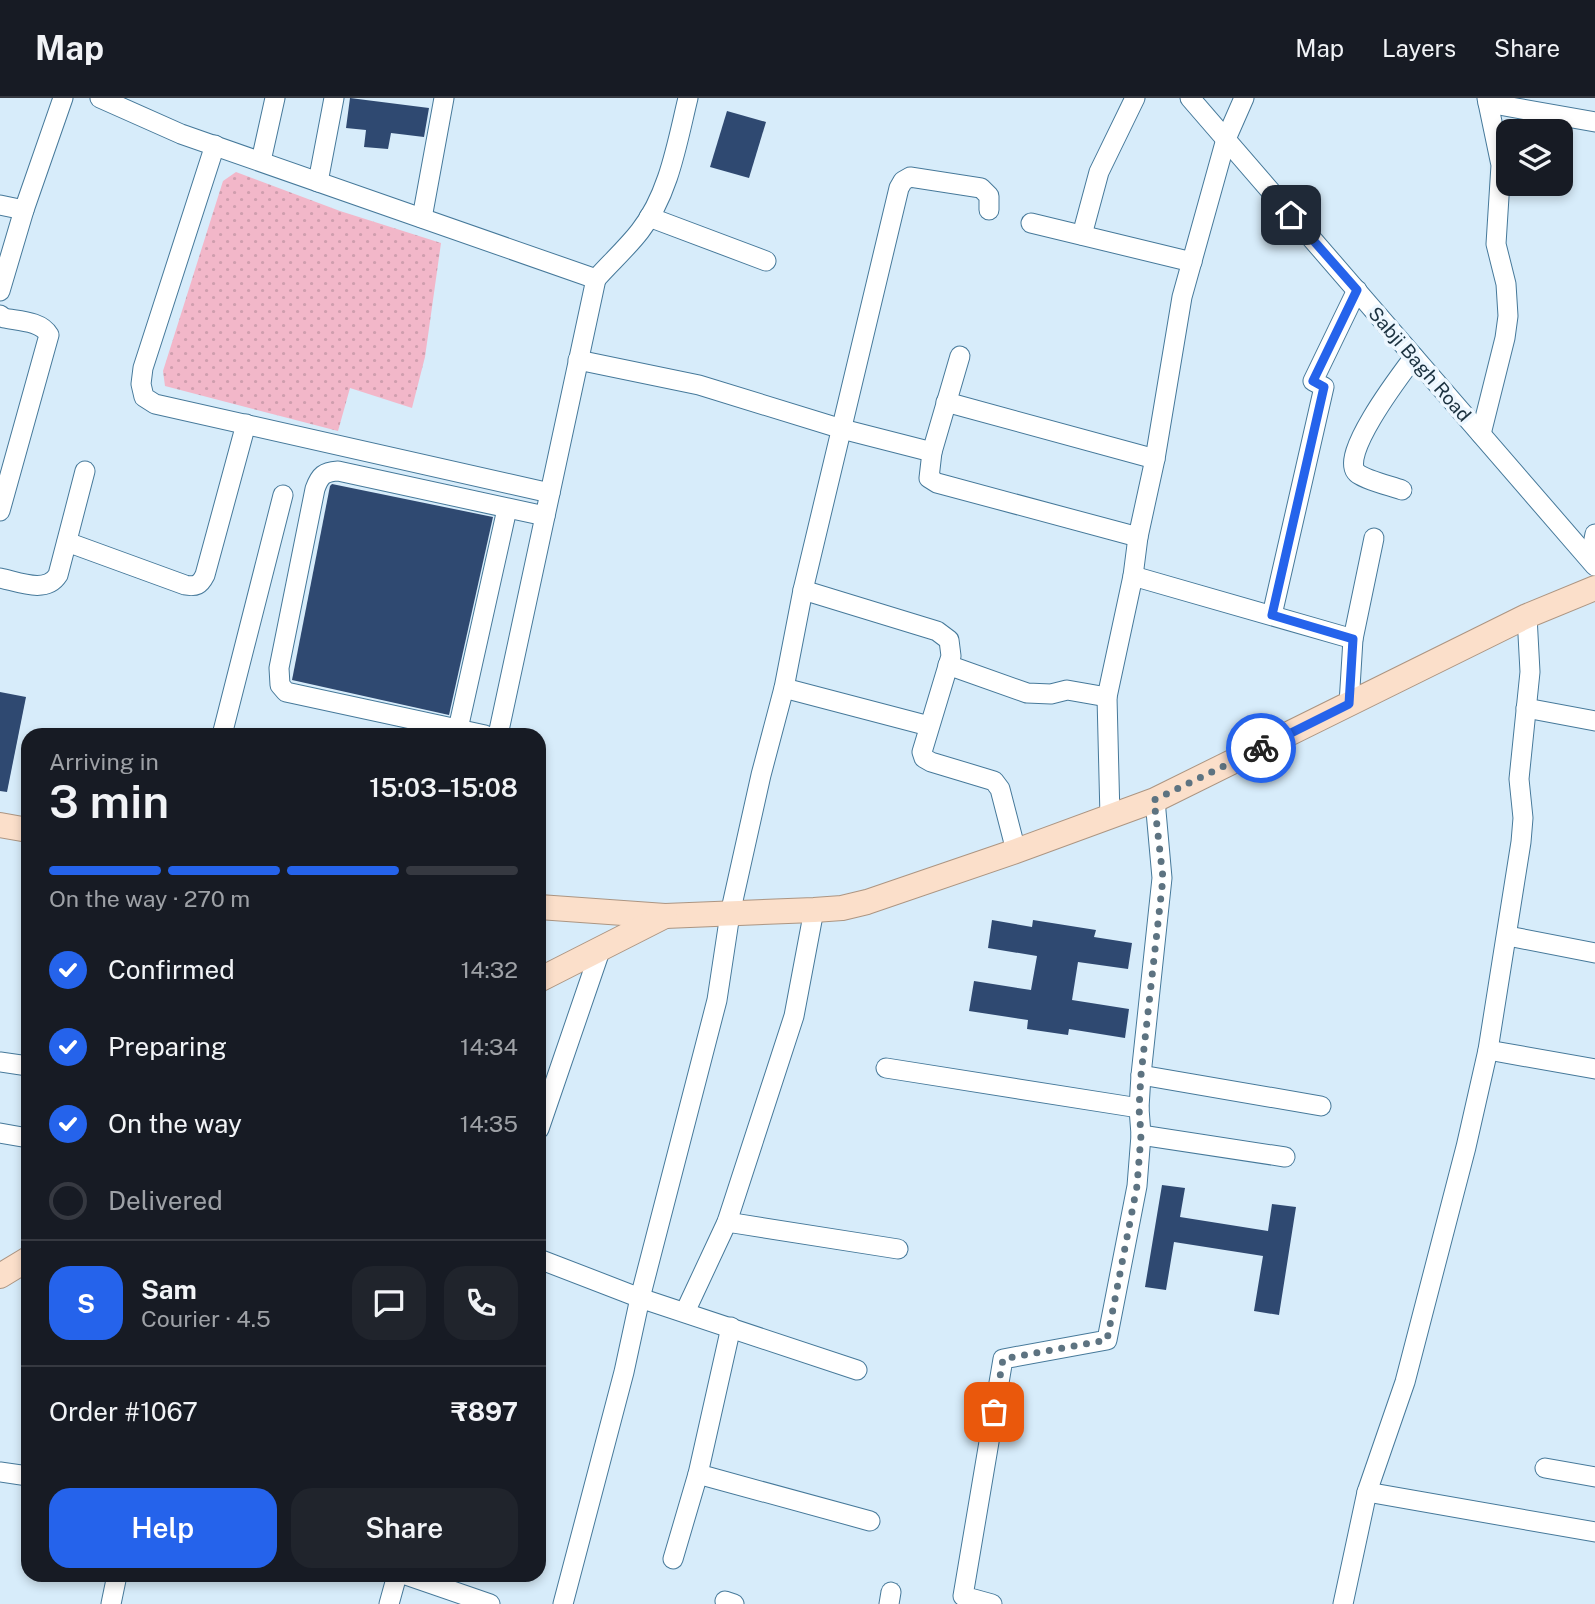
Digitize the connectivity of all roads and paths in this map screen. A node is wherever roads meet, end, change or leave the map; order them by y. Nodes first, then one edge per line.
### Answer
1 (63, 98) edge
2 (100, 98) edge
3 (275, 98) edge
4 (334, 98) edge
5 (444, 98) edge
6 (688, 98) edge
7 (1135, 98) edge
8 (1190, 98) edge
9 (1244, 98) edge
10 (1488, 100) edge
11 (1595, 122) edge
12 (1226, 139) junction
13 (215, 145) junction
14 (261, 161) junction
15 (318, 182) junction
16 (0, 205) edge
17 (24, 210) junction
18 (989, 210) dead end
19 (649, 217) junction
20 (422, 218) junction
21 (1031, 223) dead end
22 (1082, 235) junction
23 (766, 261) dead end
24 (1192, 262) junction
25 (596, 279) junction
26 (1357, 290) junction
27 (0, 291) edge
28 (0, 315) edge
29 (960, 356) dead end
30 (1414, 357) junction
31 (578, 360) junction
32 (946, 402) junction
33 (246, 424) junction
34 (842, 429) junction
35 (1481, 434) junction
36 (932, 452) junction
37 (1155, 459) junction
38 (85, 471) dead end
39 (1402, 490) dead end
40 (550, 493) junction
41 (283, 495) dead end
42 (507, 509) junction
43 (0, 511) edge
44 (545, 516) junction
45 (1595, 534) edge
46 (1138, 537) junction
47 (1374, 538) dead end
48 (67, 542) junction
49 (1592, 562) edge
50 (1133, 576) junction
51 (0, 578) edge
52 (1595, 588) edge
53 (803, 590) junction
54 (1272, 615) junction
55 (1527, 617) junction
56 (1353, 639) junction
57 (948, 665) junction
58 (784, 688) junction
59 (1107, 697) junction
60 (1349, 704) junction
61 (1526, 708) junction
62 (1595, 721) edge
63 (929, 726) junction
64 (224, 728) edge
65 (453, 728) edge
66 (458, 728) edge
67 (500, 728) edge
68 (1154, 800) junction
69 (1110, 817) junction
70 (0, 825) edge
71 (21, 829) edge
72 (1016, 851) junction
73 (546, 908) edge
74 (814, 910) junction
75 (730, 914) junction
76 (665, 916) junction
77 (1508, 936) junction
78 (601, 948) junction
79 (1595, 953) edge
80 (546, 976) edge
81 (1488, 1049) junction
82 (0, 1062) edge
83 (21, 1065) edge
84 (886, 1068) dead end
85 (1595, 1069) edge
86 (1141, 1075) junction
87 (1321, 1106) dead end
88 (1139, 1108) junction
89 (546, 1109) edge
90 (0, 1133) edge
91 (1141, 1135) junction
92 (21, 1137) edge
93 (1285, 1157) dead end
94 (727, 1222) junction
95 (898, 1249) dead end
96 (546, 1262) edge
97 (21, 1263) edge
98 (0, 1276) edge
99 (640, 1298) junction
100 (685, 1312) junction
101 (731, 1327) junction
102 (857, 1370) dead end
103 (1545, 1468) dead end
104 (0, 1472) edge
105 (698, 1474) junction
106 (21, 1475) edge
107 (1595, 1477) edge
108 (1367, 1492) junction
109 (870, 1521) dead end
110 (1595, 1532) edge
111 (673, 1559) dead end
112 (116, 1582) edge
113 (395, 1582) edge
114 (427, 1582) edge
115 (111, 1604) edge
116 (389, 1604) edge
117 (490, 1604) edge
118 (563, 1604) edge
119 (992, 1604) edge
120 (1343, 1604) edge

1 - 17 street
2 - 13 street
3 - 14 street
4 - 15 street
5 - 20 street
6 - 19 street
7 - 22 street
8 - 12 street, Sabji Bagh Road
9 - 12 street
10 - 11 street
10 - 35 street
12 - 24 street
12 - 26 street, Sabji Bagh Road
13 - 14 street
13 - 33 street
14 - 15 street
15 - 20 street
16 - 17 street
17 - 27 street
18 - 34 street
19 - 23 street
19 - 25 street
20 - 25 street
21 - 22 street
22 - 24 street
24 - 37 street
25 - 31 street
26 - 30 street, Sabji Bagh Road
26 - 54 street
28 - 43 street
29 - 32 street
30 - 35 street, Sabji Bagh Road
30 - 39 street
31 - 34 street
31 - 40 street
32 - 36 street
32 - 37 street
33 - 40 street
33 - 48 street
34 - 36 street
34 - 53 street
35 - 49 street, Sabji Bagh Road
36 - 46 street
37 - 46 street
38 - 48 street
40 - 44 street
41 - 64 street
42 - 44 street
42 - 65 street
42 - 66 street
44 - 67 street
45 - 49 street
46 - 50 street
47 - 56 street
48 - 51 street
50 - 54 street
50 - 59 street
52 - 55 main road
53 - 57 street
53 - 58 street
54 - 56 street
55 - 60 main road
55 - 61 street
56 - 60 street
57 - 59 street
57 - 63 street
58 - 63 street
58 - 75 street
59 - 69 street
60 - 68 main road
61 - 62 street
61 - 77 street
63 - 72 street
68 - 69 main road
68 - 86 street
69 - 72 main road
70 - 71 main road
72 - 74 main road
73 - 76 main road
74 - 75 main road
74 - 94 street
75 - 76 main road
75 - 99 street
76 - 78 main road
77 - 79 street
77 - 81 street
78 - 80 main road
78 - 89 street
81 - 85 street
81 - 108 street
82 - 83 street
84 - 88 street
86 - 87 street
86 - 88 street
88 - 91 street
90 - 92 street
91 - 93 street
91 - 119 street
94 - 95 street
94 - 100 street
96 - 99 street
97 - 98 main road
99 - 100 street
99 - 118 street
100 - 101 street
101 - 102 street
101 - 105 street
103 - 107 street
104 - 106 street
105 - 109 street
105 - 111 street
108 - 110 street
108 - 120 street
112 - 115 street
113 - 116 street
114 - 117 street

